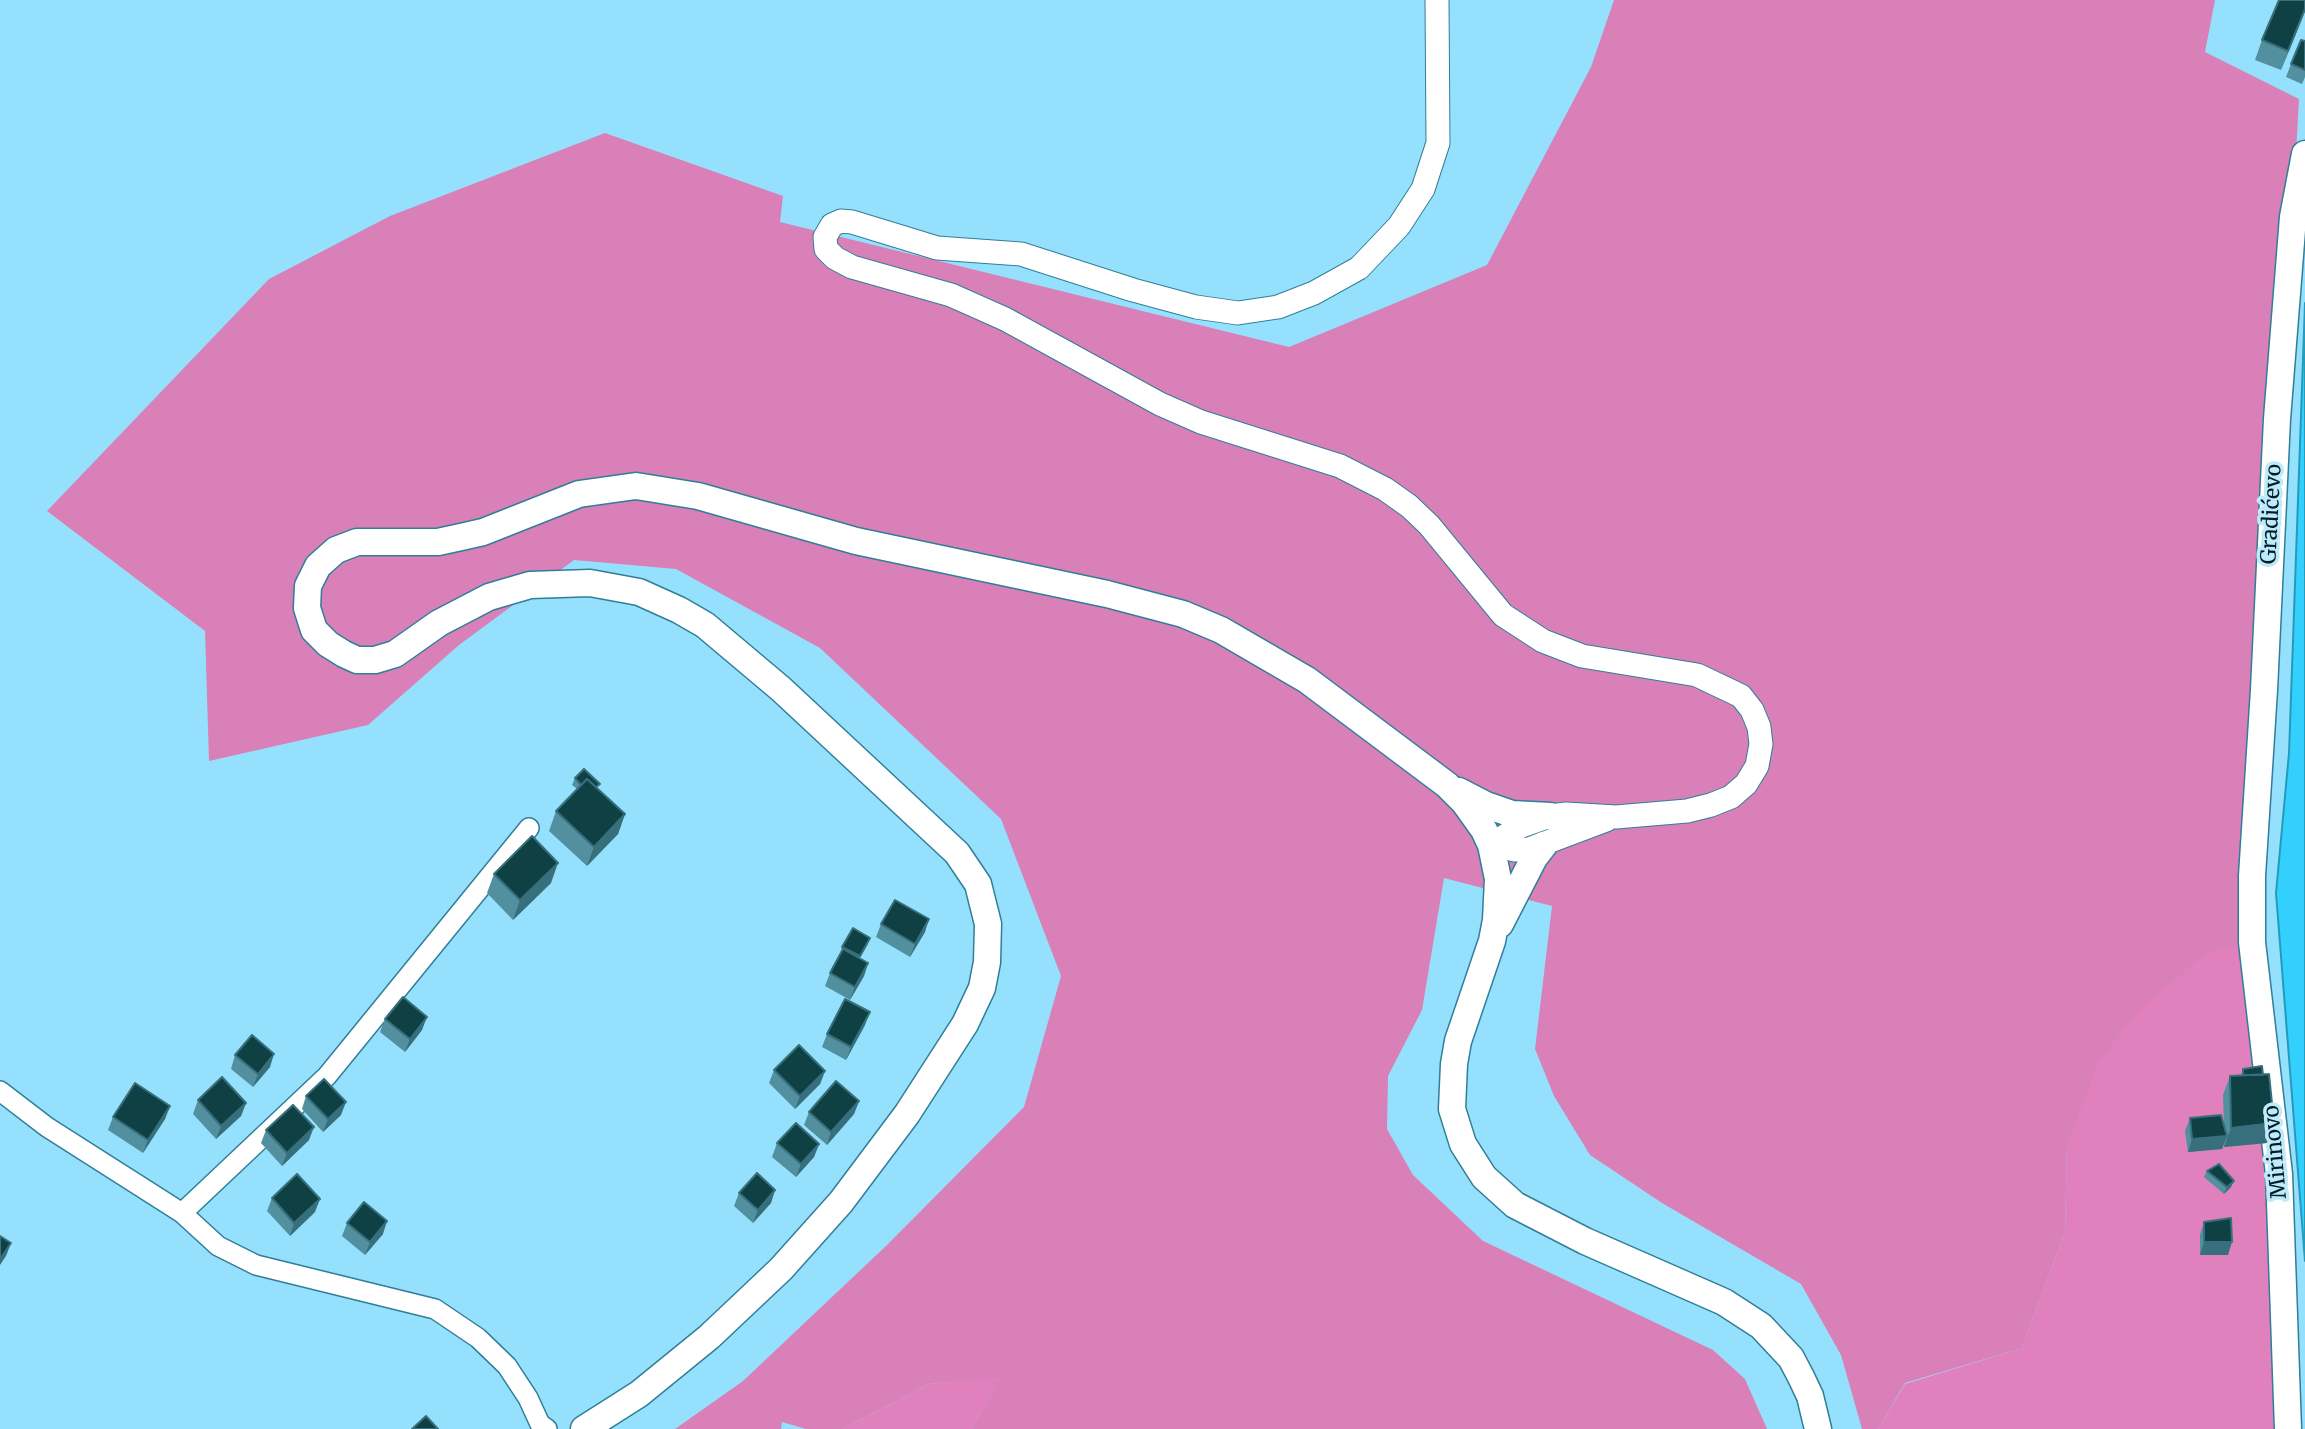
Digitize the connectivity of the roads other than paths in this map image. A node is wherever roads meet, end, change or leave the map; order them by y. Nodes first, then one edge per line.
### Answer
1 (1437, 0) edge
2 (2305, 154) edge
3 (1447, 785) junction
4 (1550, 816) junction
5 (1616, 817) junction
6 (529, 828) dead end
7 (1491, 845) junction
8 (1544, 845) junction
9 (2252, 876) joint
10 (1492, 941) junction
11 (0, 1091) edge
12 (182, 1213) junction
13 (547, 1429) edge
14 (584, 1429) edge
15 (1818, 1429) edge
16 (2288, 1429) edge

1 - 5 street
2 - 9 main road, Gradićevo
3 - 4 main road
3 - 7 main road
3 - 14 main road
4 - 5 street
4 - 7 street
5 - 8 street
6 - 12 street
7 - 8 street
7 - 10 main road
8 - 10 main road
9 - 16 main road, Mirinovo
10 - 15 main road
11 - 12 street
12 - 13 street

